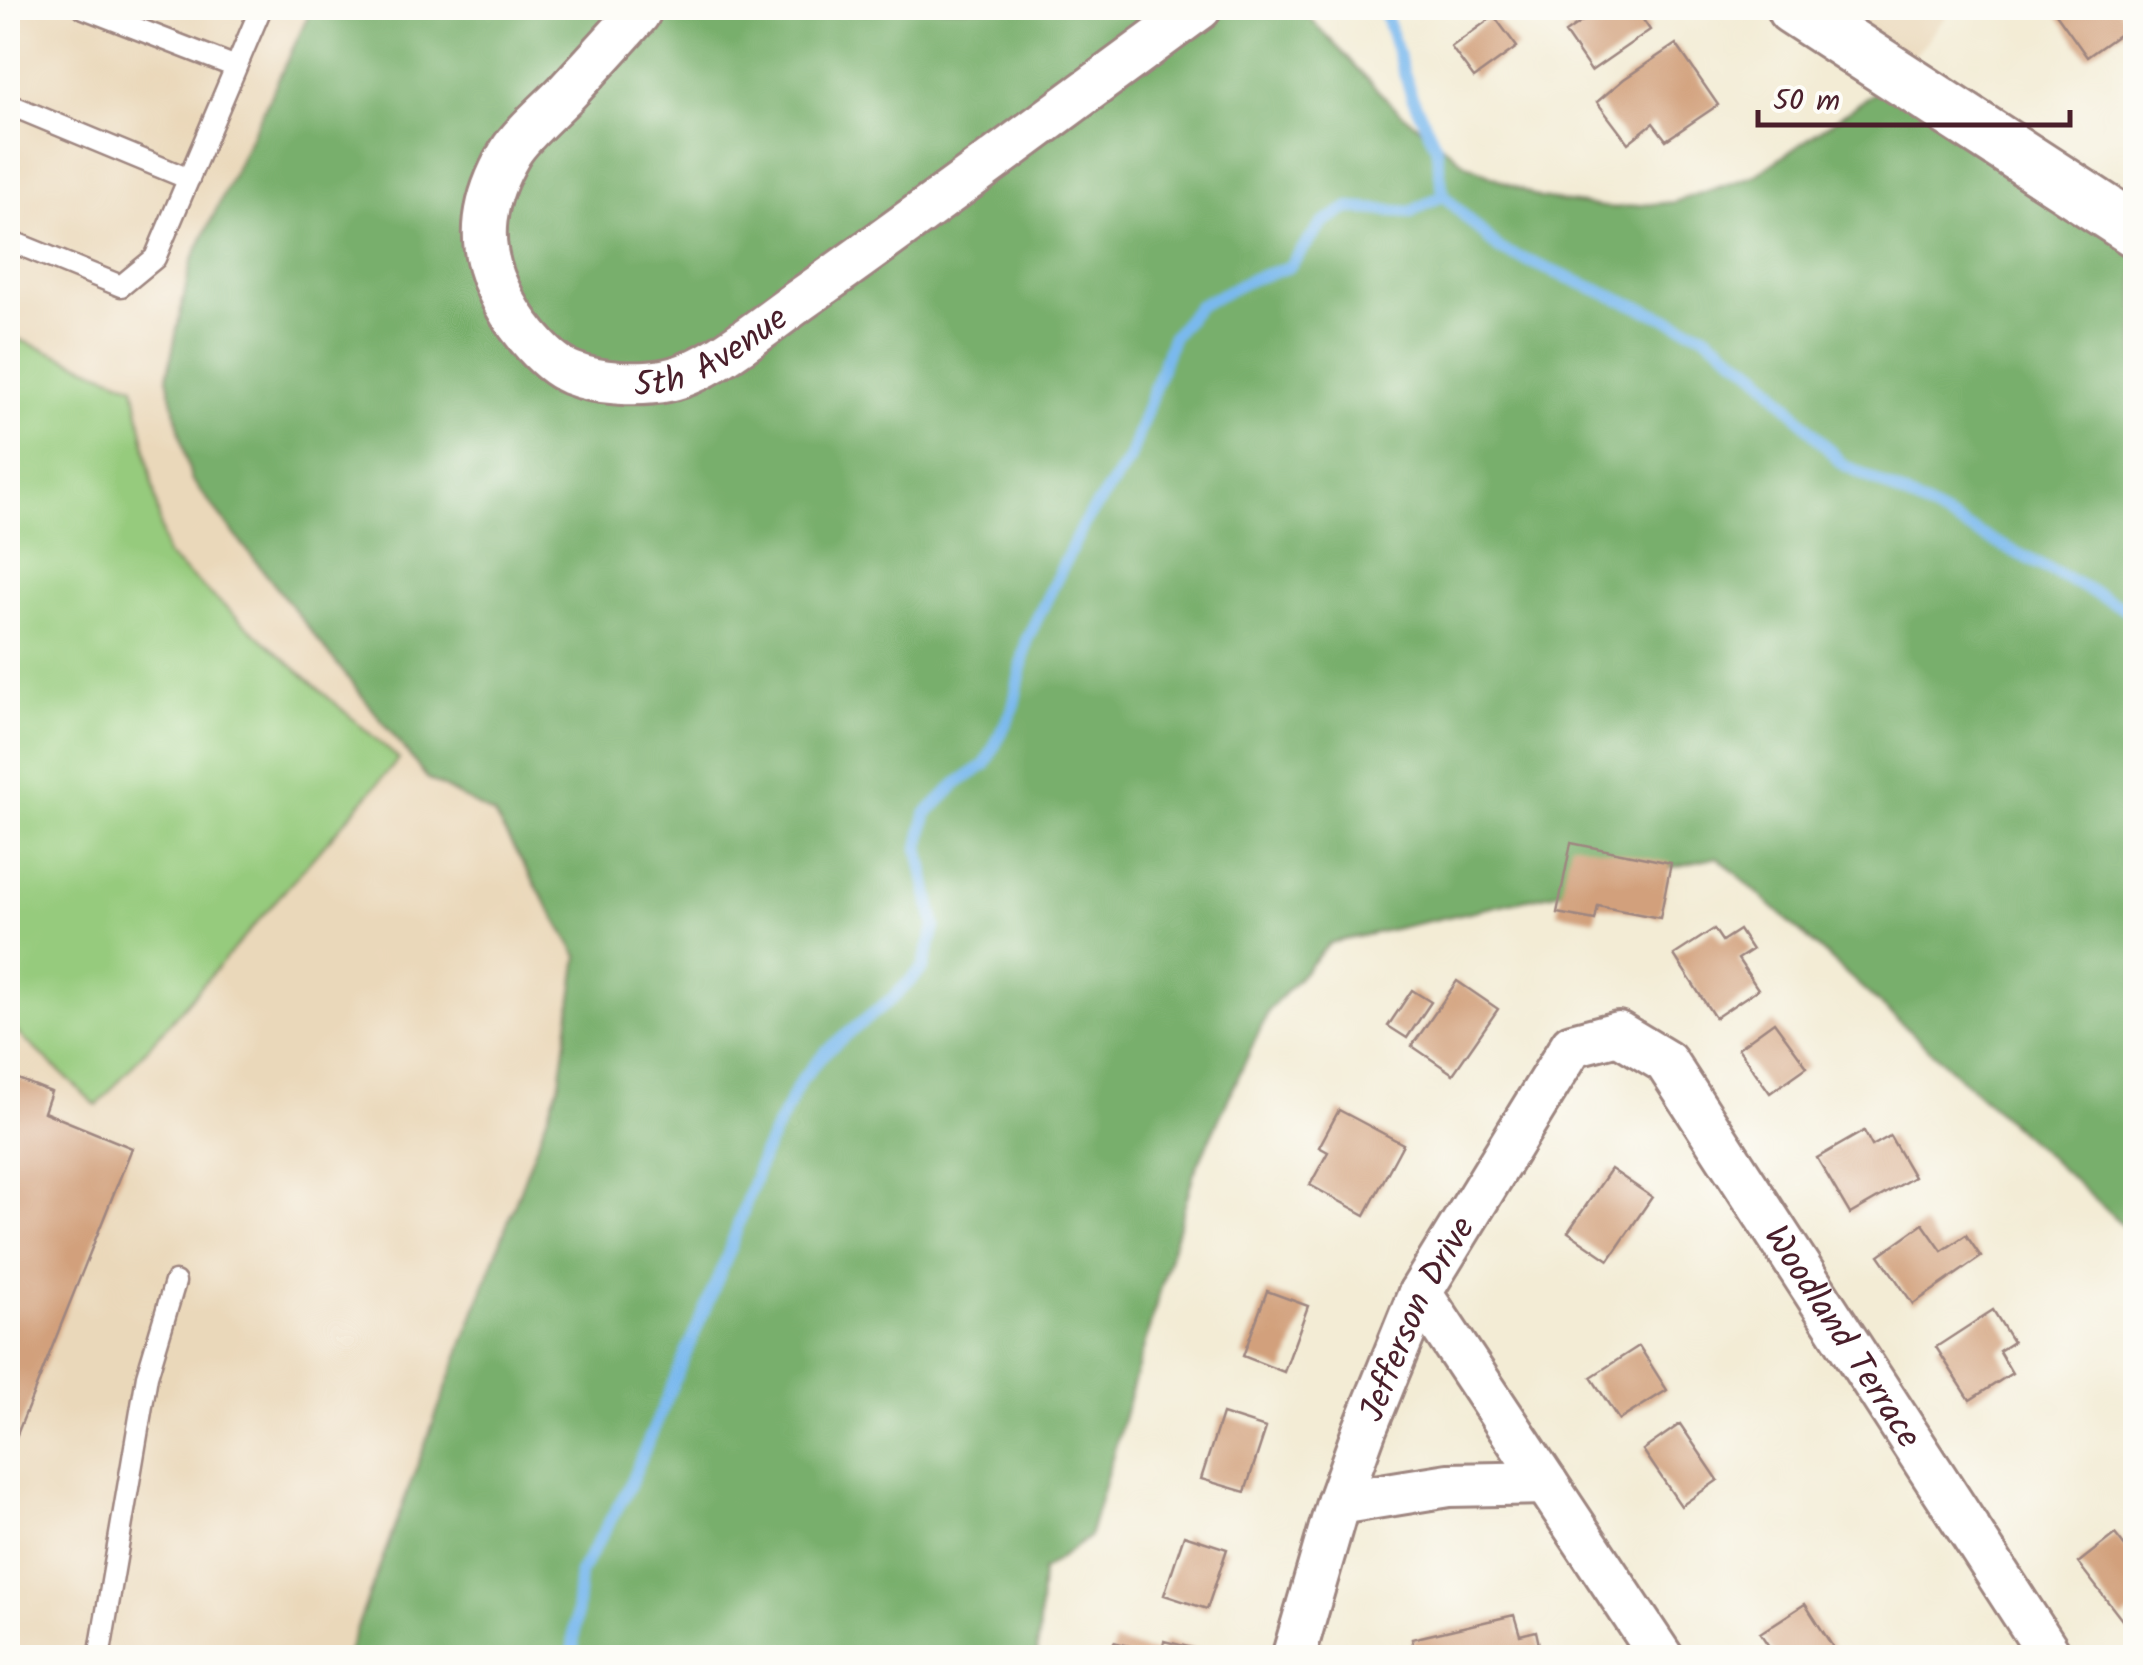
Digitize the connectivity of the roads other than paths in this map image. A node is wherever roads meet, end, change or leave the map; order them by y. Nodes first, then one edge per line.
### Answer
1 (84, 8) edge
2 (261, 8) edge
3 (641, 8) edge
4 (1200, 8) edge
5 (1792, 8) edge
6 (236, 67) junction
7 (8, 104) edge
8 (189, 178) junction
9 (2136, 231) edge
10 (8, 240) edge
11 (1618, 1033) joint
12 (175, 1282) dead end
13 (1420, 1293) junction
14 (1546, 1483) junction
15 (1338, 1504) junction
16 (99, 1658) edge
17 (1292, 1658) edge
18 (1662, 1658) edge
19 (2052, 1658) edge

1 - 6 lane
2 - 6 lane
3 - 4 street, 5th Avenue
5 - 9 street
6 - 8 lane
7 - 8 lane
8 - 10 lane
11 - 13 street, Jefferson Drive
11 - 19 street, Woodland Terrace
12 - 16 lane
13 - 14 street
13 - 15 street, Jefferson Drive
14 - 15 street
14 - 18 street
15 - 17 street, Jefferson Drive

